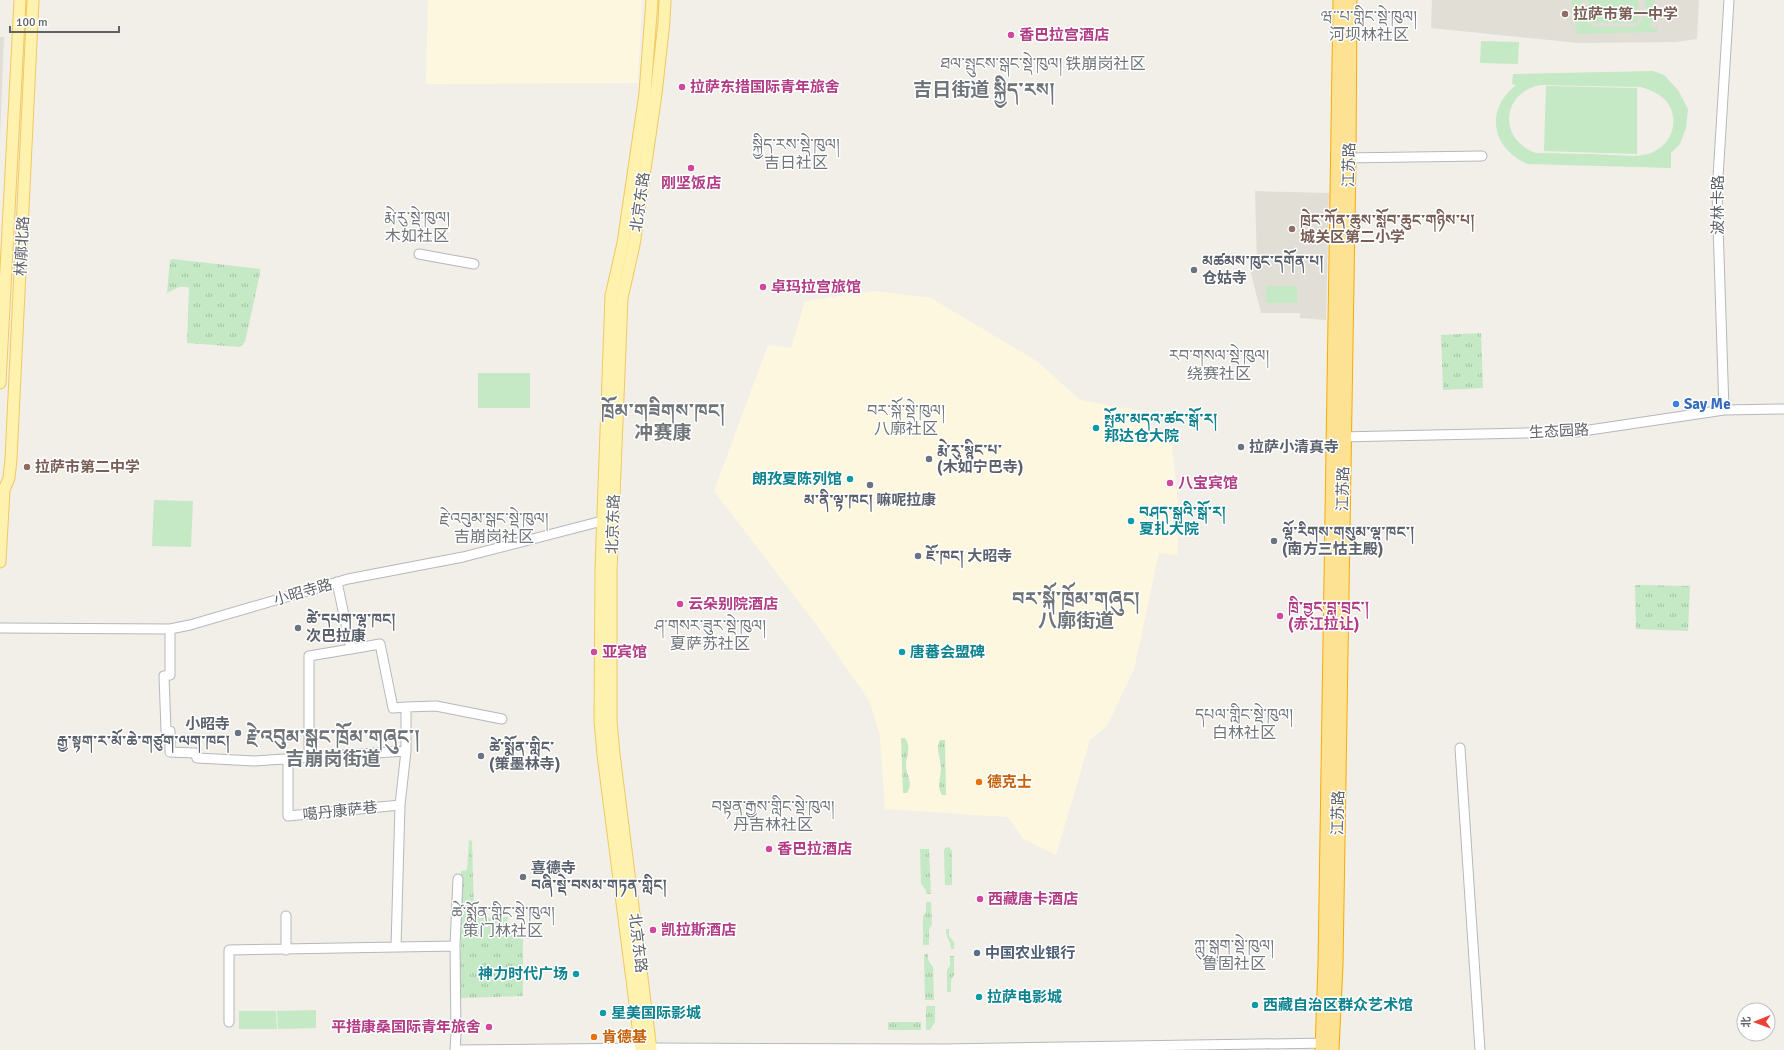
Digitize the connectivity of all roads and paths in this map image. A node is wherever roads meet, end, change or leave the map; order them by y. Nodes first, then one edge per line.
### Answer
1 (20, 0) edge
2 (33, 0) edge
3 (652, 0) edge
4 (665, 0) edge
5 (1340, 0) edge
6 (1350, 0) edge
7 (1729, 0) edge
8 (1482, 156) dead end
9 (1344, 158) junction
10 (419, 254) dead end
11 (474, 264) dead end
12 (0, 383) edge
13 (1784, 409) edge
14 (1724, 410) junction
15 (1339, 437) junction
16 (2, 484) edge
17 (602, 522) junction
18 (0, 562) edge
19 (337, 582) junction
20 (0, 628) edge
21 (170, 629) junction
22 (350, 649) junction
23 (406, 706) junction
24 (502, 719) dead end
25 (1460, 748) dead end
26 (406, 750) junction
27 (309, 756) junction
28 (288, 760) junction
29 (400, 805) junction
30 (458, 878) dead end
31 (286, 916) dead end
32 (455, 946) junction
33 (396, 947) junction
34 (286, 950) junction
35 (229, 1022) dead end
36 (1328, 1046) edge
37 (646, 1049) edge
38 (456, 1050) edge
39 (943, 1050) edge
40 (1480, 1050) edge

1 - 12 main road, 林廓北路
2 - 16 main road, 林廓北路
3 - 17 main road, 北京东路
4 - 37 main road, 北京东路
5 - 9 highway, 江苏路
6 - 9 highway, 江苏路
7 - 14 street, 波林卡路
8 - 9 street
9 - 15 highway, 江苏路
10 - 11 street
13 - 14 street, 生态园路
14 - 15 street, 生态园路
15 - 36 highway, 江苏路
16 - 18 main road, 林廓北路
17 - 19 street, 小昭寺路
17 - 37 main road, 北京东路
19 - 21 street, 小昭寺路
19 - 22 street
20 - 21 street, 小昭寺路
21 - 28 street
22 - 23 street
22 - 27 street
23 - 24 street
23 - 26 street
25 - 40 street
26 - 27 street
26 - 29 street
27 - 28 street
28 - 29 street, 噶丹康萨巷
29 - 33 street
30 - 32 street
31 - 34 street
32 - 33 street
32 - 38 street
33 - 34 street
34 - 35 street
36 - 39 street
37 - 38 street
37 - 39 street

